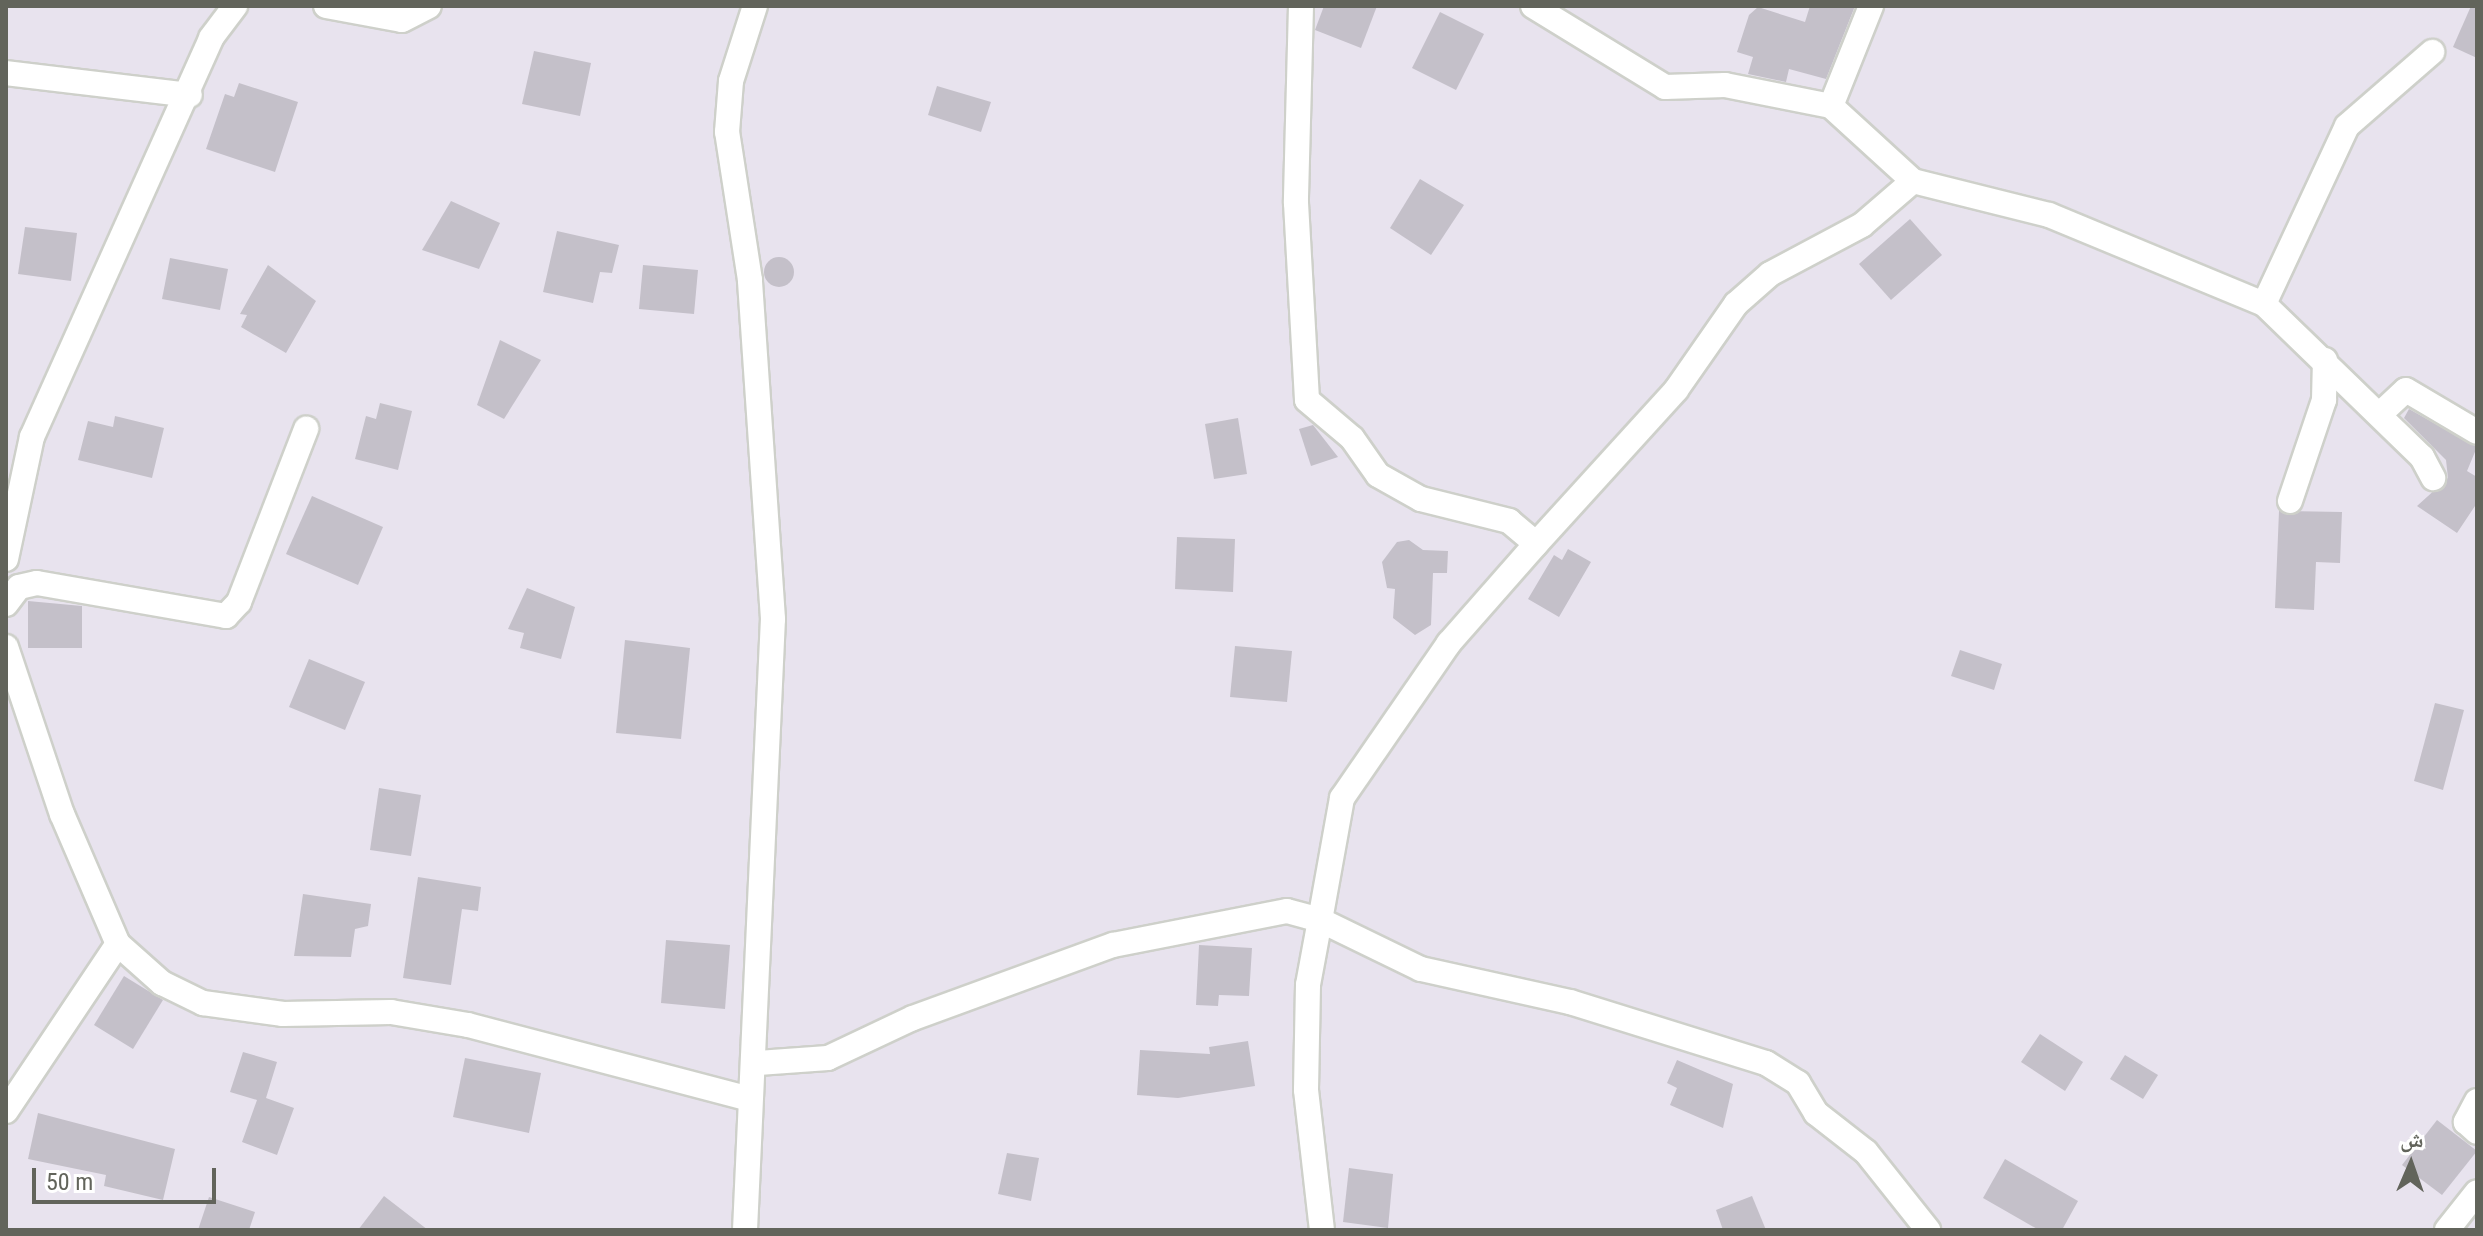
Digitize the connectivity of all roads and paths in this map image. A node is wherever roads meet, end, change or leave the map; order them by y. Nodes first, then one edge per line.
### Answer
1 (235, 6) edge
2 (326, 6) edge
3 (429, 6) edge
4 (755, 6) edge
5 (1301, 6) edge
6 (1533, 6) edge
7 (1871, 6) edge
8 (2432, 52) dead end
9 (6, 73) edge
10 (190, 95) junction
11 (1831, 106) junction
12 (1913, 181) junction
13 (2264, 304) junction
14 (2325, 360) junction
15 (2380, 414) junction
16 (306, 429) dead end
17 (2477, 432) edge
18 (2433, 478) dead end
19 (2290, 501) dead end
20 (1536, 544) junction
21 (6, 559) edge
22 (6, 604) edge
23 (6, 647) edge
24 (1320, 920) junction
25 (118, 944) junction
26 (758, 1063) junction
27 (747, 1098) junction
28 (2477, 1101) edge
29 (6, 1111) edge
30 (2477, 1132) edge
31 (2477, 1192) edge
32 (745, 1230) edge
33 (1322, 1230) edge
34 (1928, 1230) edge
35 (2447, 1230) edge

1 - 10 street
2 - 3 street
4 - 26 street
5 - 20 street
6 - 11 street
7 - 11 street
8 - 13 street
9 - 10 street
10 - 21 street
11 - 12 street
12 - 13 street
12 - 20 street
13 - 14 street
14 - 15 street
14 - 19 street
15 - 17 street
15 - 18 street
16 - 22 street
20 - 24 street
23 - 25 street
24 - 26 street
24 - 33 street
24 - 34 street
25 - 27 street
25 - 29 street
26 - 27 street
27 - 32 street
28 - 30 street
31 - 35 street

